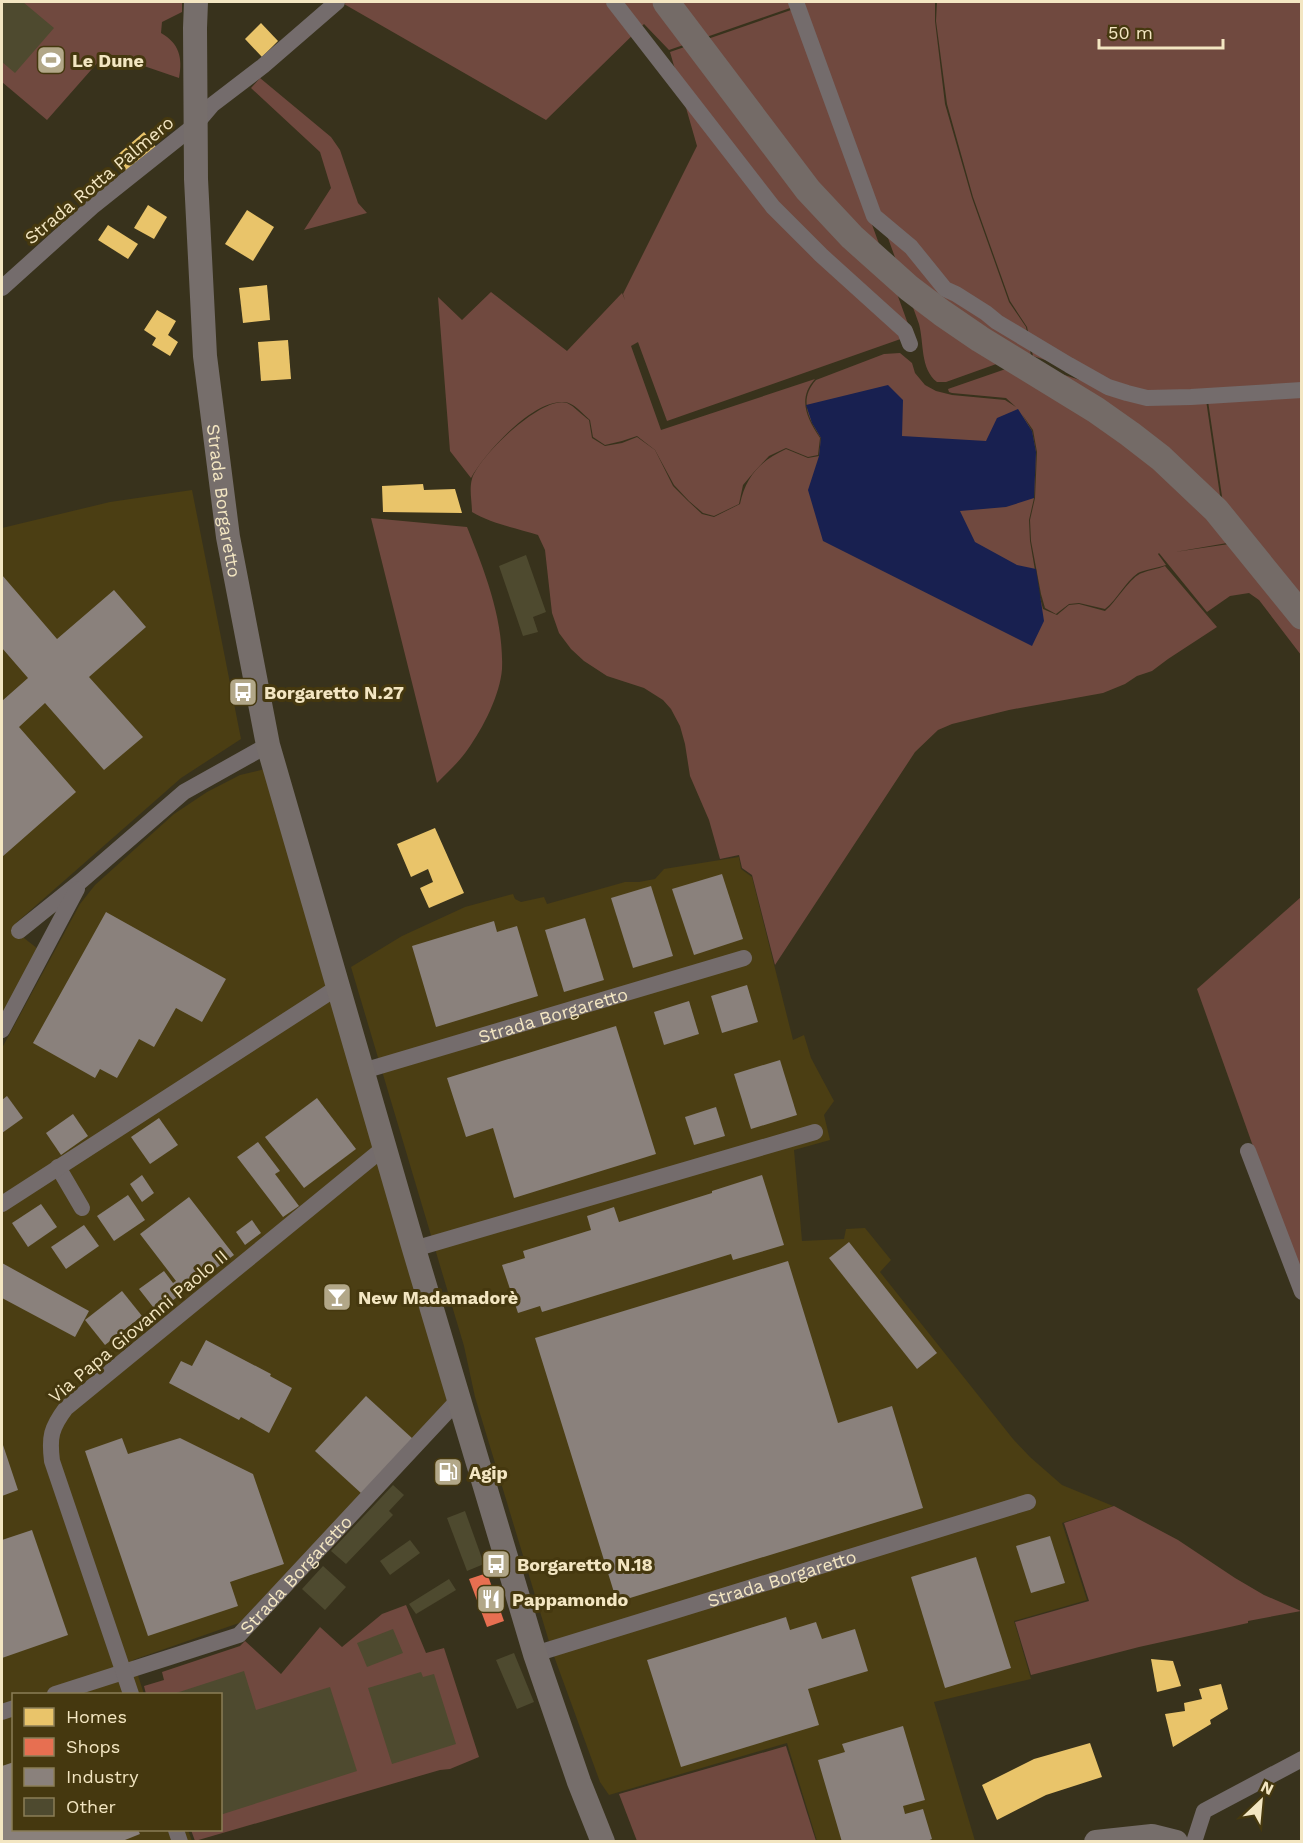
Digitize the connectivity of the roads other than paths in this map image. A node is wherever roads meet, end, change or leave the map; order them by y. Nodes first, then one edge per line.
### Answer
1 (196, 2) edge
2 (337, 2) edge
3 (614, 2) edge
4 (666, 2) edge
5 (796, 2) edge
6 (195, 125) junction
7 (2, 288) edge
8 (910, 344) dead end
9 (1302, 390) edge
10 (1302, 616) edge
11 (268, 745) junction
12 (80, 882) junction
13 (19, 931) dead end
14 (744, 958) dead end
15 (338, 987) junction
16 (2, 1030) edge
17 (363, 1071) junction
18 (815, 1132) dead end
19 (385, 1147) junction
20 (1248, 1151) dead end
21 (58, 1167) junction
22 (2, 1203) edge
23 (82, 1208) dead end
24 (414, 1249) junction
25 (1302, 1292) edge
26 (459, 1398) junction
27 (1028, 1502) dead end
28 (535, 1654) junction
29 (124, 1672) junction
30 (61, 1693) edge
31 (130, 1693) edge
32 (1302, 1759) edge
33 (603, 1842) edge
34 (1096, 1842) edge
35 (1176, 1842) edge
36 (1194, 1842) edge

1 - 6 street, Strada Borgaretto
2 - 6 street, Strada Rotta Palmero
3 - 8 street
4 - 10 main road
5 - 9 street
6 - 7 street, Strada Rotta Palmero
6 - 11 street, Strada Borgaretto
11 - 12 street
11 - 15 street, Strada Borgaretto
12 - 13 street
12 - 16 street
14 - 17 street, Strada Borgaretto
15 - 17 street, Strada Borgaretto
15 - 21 street
17 - 19 street, Strada Borgaretto
18 - 24 street
19 - 24 street, Strada Borgaretto
19 - 29 street, Via Papa Giovanni Paolo II
20 - 25 street
21 - 22 street
21 - 23 street
24 - 26 street, Strada Borgaretto
26 - 28 street, Strada Borgaretto
26 - 29 street, Strada Borgaretto
27 - 28 street, Strada Borgaretto
28 - 33 street, Strada Borgaretto
29 - 30 street, Strada Borgaretto
29 - 31 street, Via Papa Giovanni Paolo II
32 - 36 street
34 - 35 street

